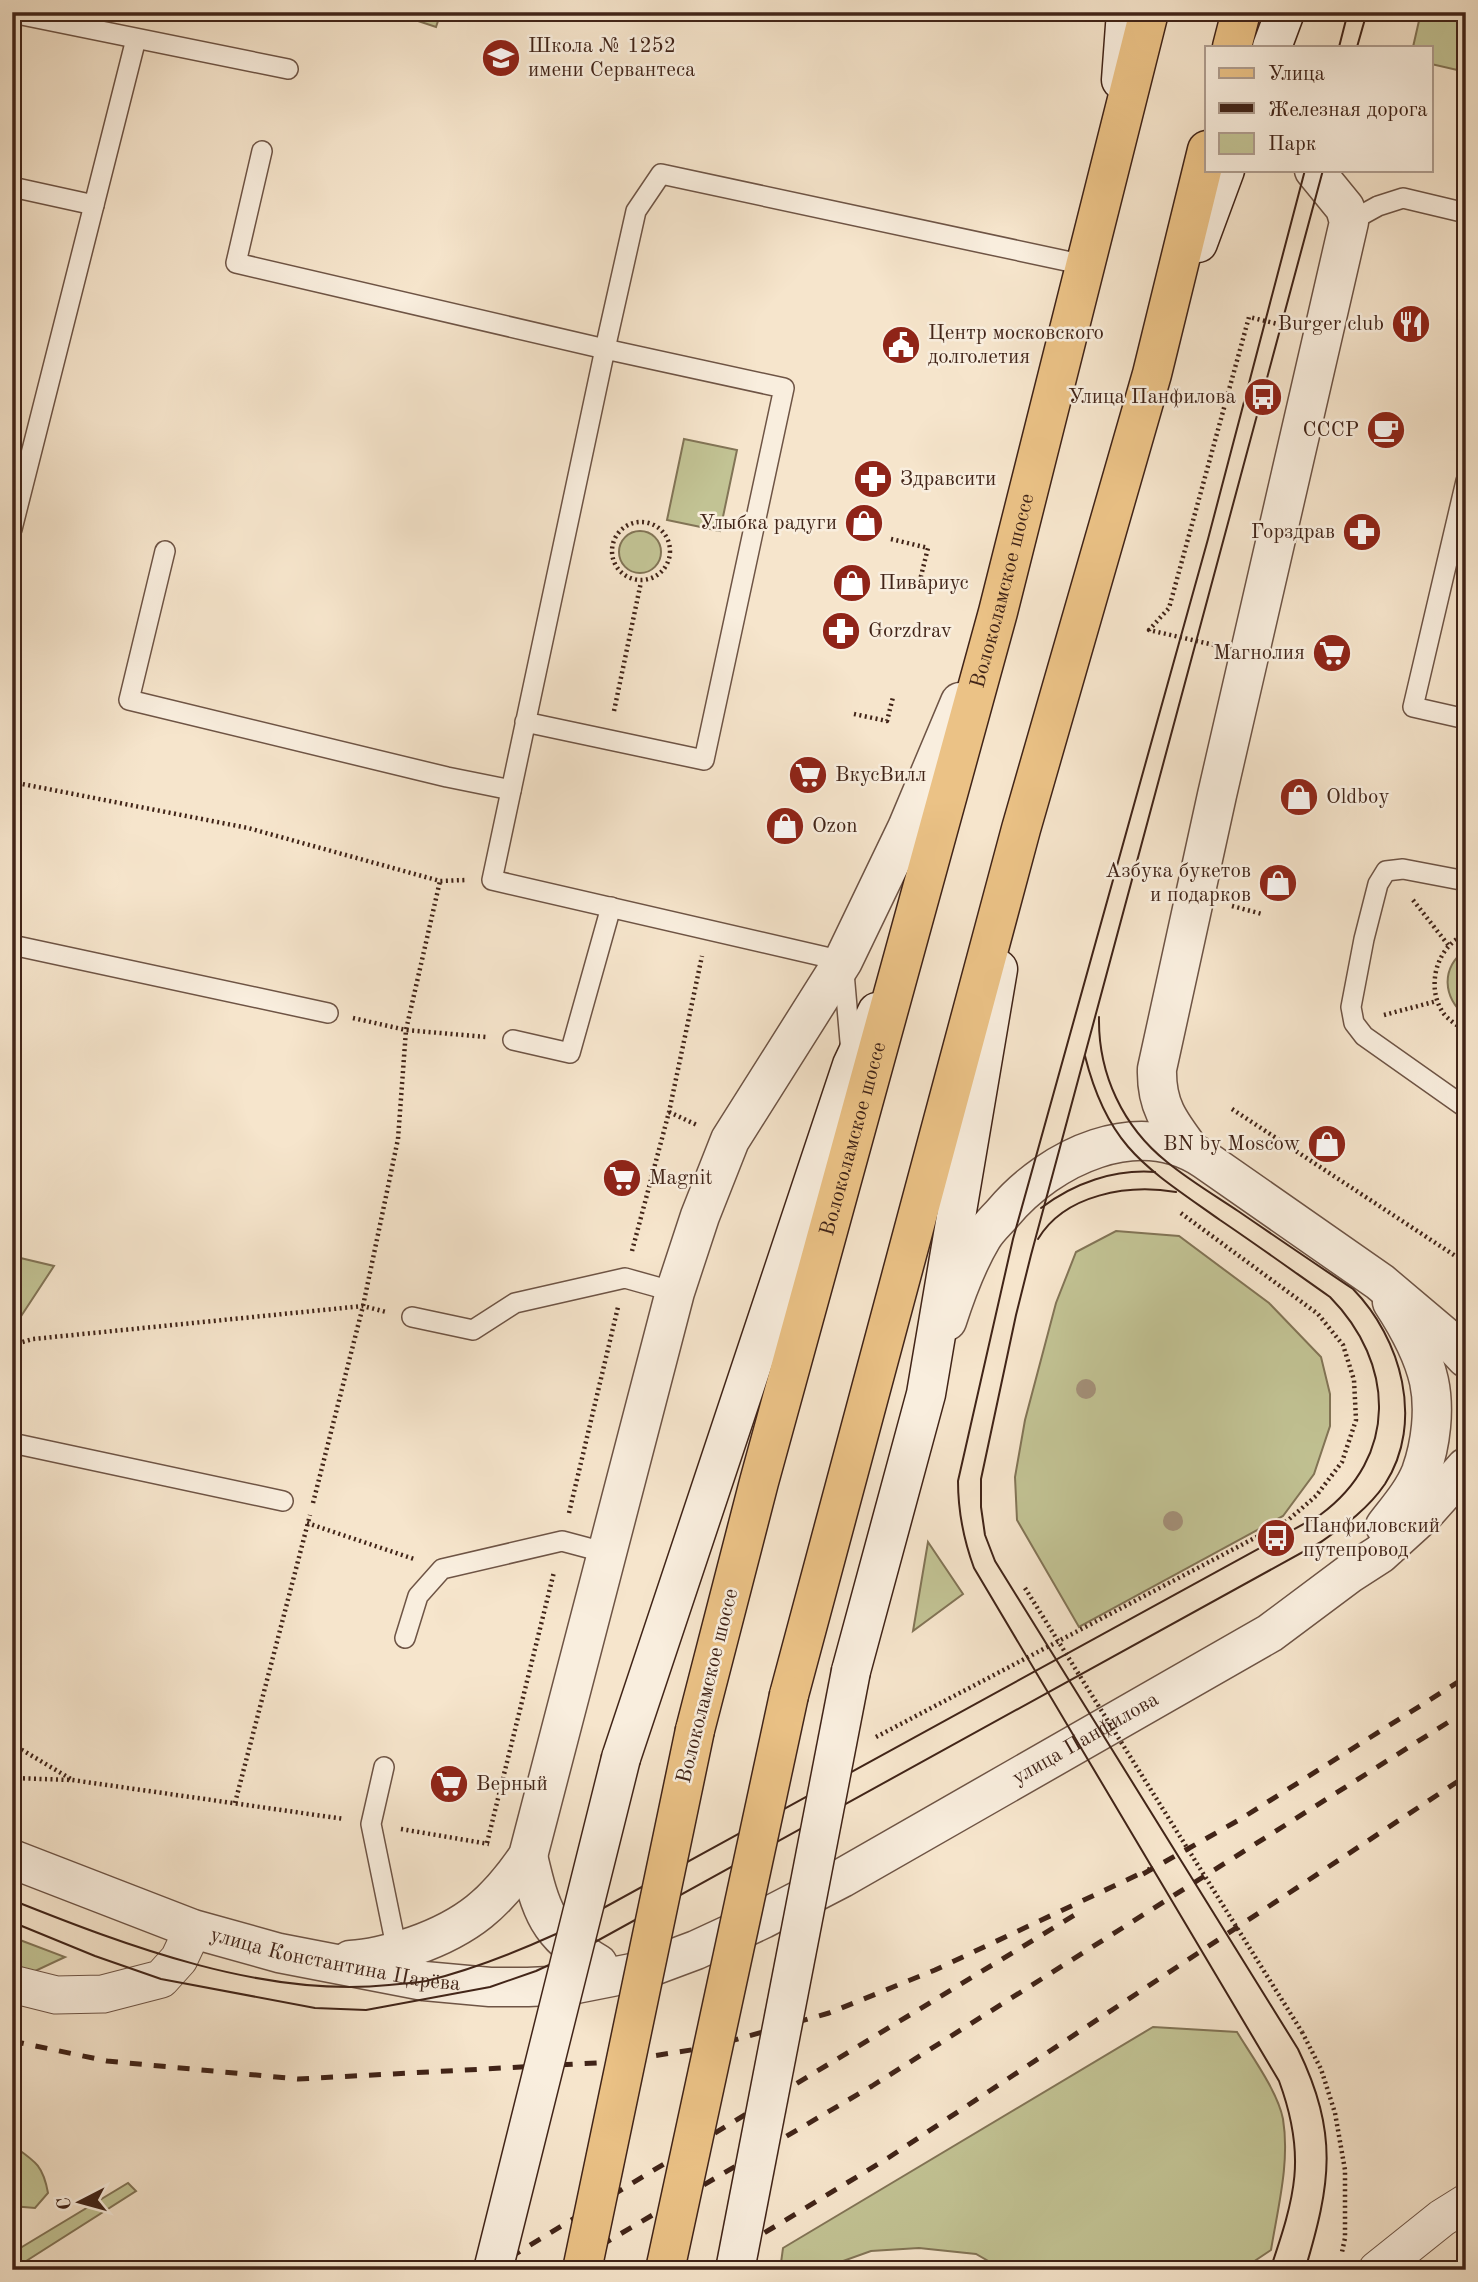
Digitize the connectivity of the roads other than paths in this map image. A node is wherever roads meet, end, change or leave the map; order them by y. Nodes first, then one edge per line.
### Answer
1 (1126, 12) edge
2 (1149, 12) edge
3 (1241, 12) edge
4 (1287, 12) edge
5 (12, 13) edge
6 (136, 39) junction
7 (1232, 46) edge
8 (1272, 46) edge
9 (1286, 46) edge
10 (288, 69) dead end
11 (1116, 136) junction
12 (262, 151) dead end
13 (1205, 158) edge
14 (1224, 172) edge
15 (1316, 172) edge
16 (12, 187) edge
17 (94, 205) junction
18 (1466, 213) edge
19 (1349, 222) junction
20 (1085, 265) junction
21 (605, 349) junction
22 (1152, 374) junction
23 (1466, 481) edge
24 (12, 529) edge
25 (165, 551) dead end
26 (998, 612) junction
27 (1466, 719) edge
28 (525, 722) junction
29 (511, 790) junction
30 (1021, 829) junction
31 (1466, 881) edge
32 (611, 907) junction
33 (908, 943) junction
34 (12, 945) edge
35 (843, 961) junction
36 (328, 1013) road end
37 (513, 1040) road end
38 (852, 1065) junction
39 (1466, 1108) edge
40 (1190, 1150) junction
41 (1380, 1282) junction
42 (675, 1293) junction
43 (412, 1317) road end
44 (1466, 1321) edge
45 (1466, 1358) edge
46 (926, 1394) junction
47 (12, 1443) edge
48 (1466, 1467) edge
49 (283, 1501) road end
50 (607, 1553) junction
51 (1349, 1574) junction
52 (405, 1638) dead end
53 (384, 1767) dead end
54 (528, 1856) junction
55 (12, 1859) edge
56 (193, 1929) junction
57 (397, 1951) junction
58 (324, 1961) junction
59 (653, 1967) junction
60 (12, 1984) edge
61 (1466, 2203) edge
62 (493, 2270) edge
63 (582, 2270) edge
64 (665, 2270) edge
65 (735, 2270) edge
66 (1377, 2270) edge

1 - 11 street
2 - 11 main road, Волоколамское шоссе
3 - 7 main road
4 - 8 street
4 - 9 street
5 - 6 lane
6 - 10 lane
6 - 17 lane
11 - 20 main road, Волоколамское шоссе
12 - 21 lane
13 - 22 main road
14 - 22 street
15 - 19 street
16 - 17 lane
17 - 24 lane
18 - 19 lane
19 - 40 street
20 - 21 lane
20 - 26 main road, Волоколамское шоссе
21 - 28 lane
21 - 28 lane
22 - 30 main road
23 - 27 lane
25 - 29 lane
26 - 33 main road, Волоколамское шоссе
26 - 35 street
28 - 29 lane
29 - 32 lane
30 - 46 street
30 - 64 main road, bridge
31 - 39 lane
32 - 35 lane
32 - 37 lane
33 - 38 street
33 - 63 main road, Волоколамское шоссе, bridge
34 - 36 lane
35 - 38 lane
35 - 42 street
38 - 62 street, bridge
40 - 41 street
40 - 46 street
41 - 44 street
41 - 45 street
41 - 51 street
42 - 43 lane
42 - 50 street
46 - 65 street, bridge
47 - 49 lane
48 - 51 street, улица Панфилова
50 - 52 lane
50 - 54 street
51 - 59 street, улица Панфилова
53 - 57 lane
54 - 57 street
54 - 59 street
55 - 56 street, улица Константина Царёва
56 - 58 street, улица Константина Царёва
56 - 60 street
57 - 58 street
58 - 59 street, улица Константина Царёва
61 - 66 street

